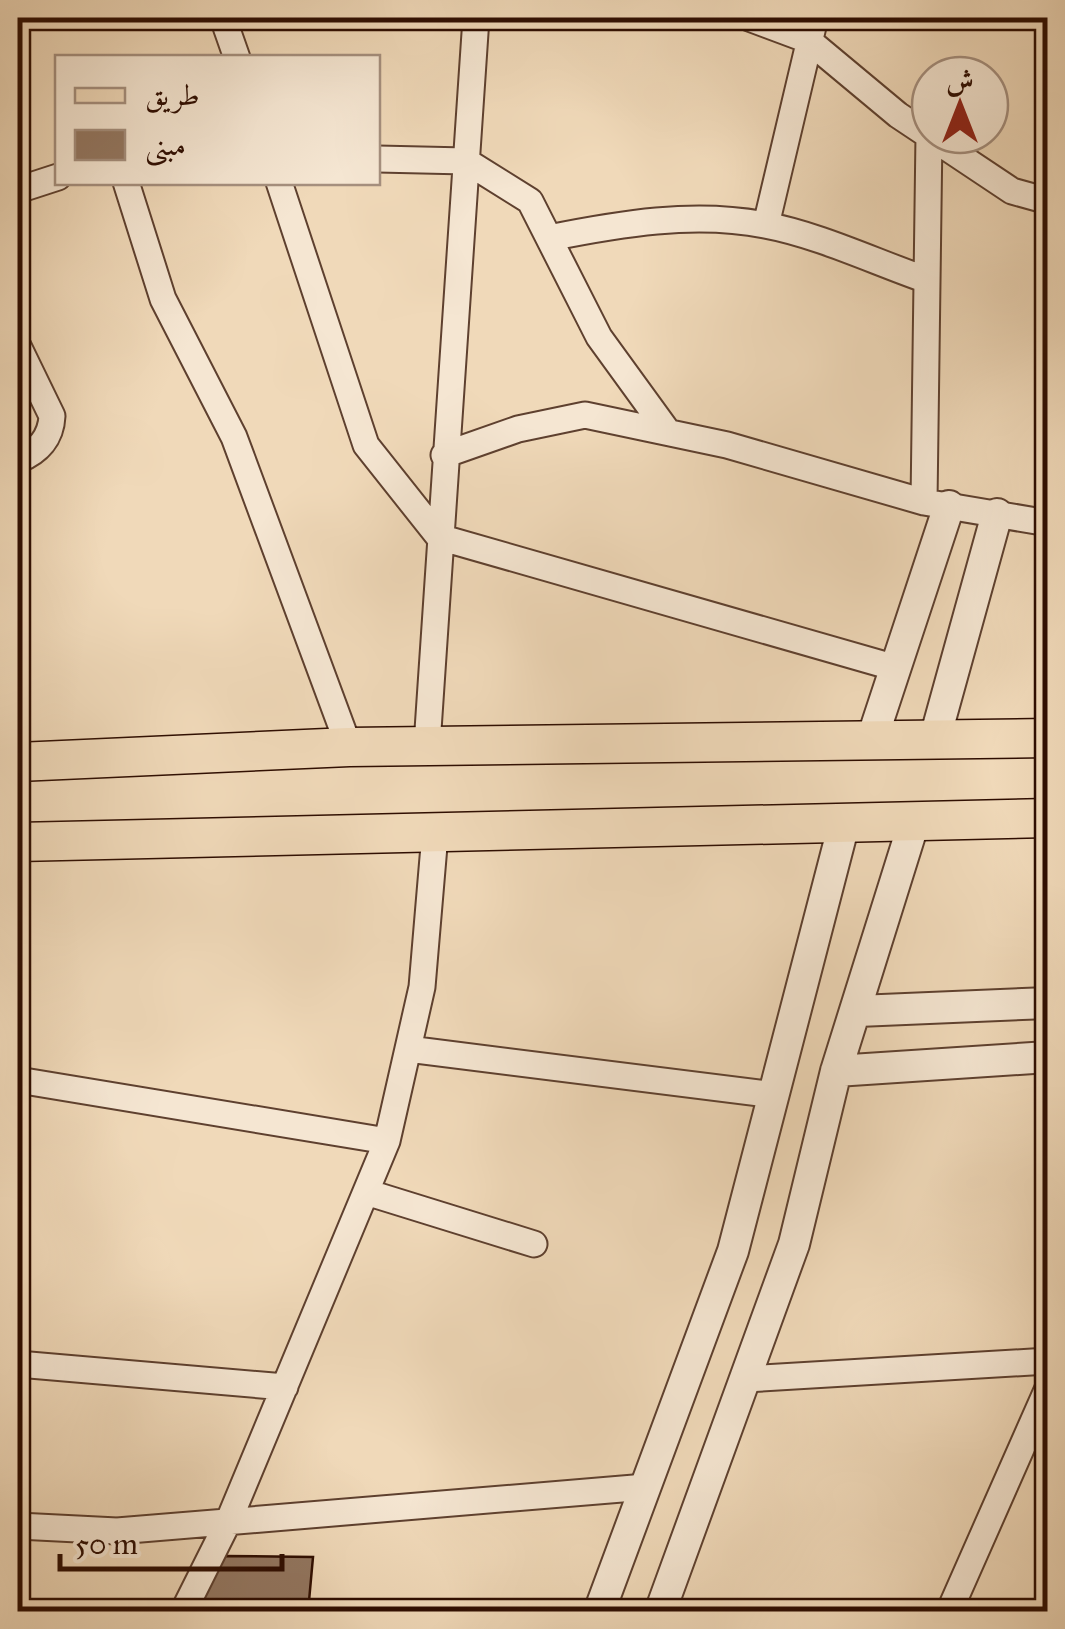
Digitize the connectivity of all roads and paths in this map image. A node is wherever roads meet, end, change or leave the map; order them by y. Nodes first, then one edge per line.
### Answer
1 (224, 18) edge
2 (476, 18) edge
3 (749, 18) edge
4 (811, 28) edge
5 (236, 55) edge
6 (910, 118) edge
7 (929, 155) edge
8 (959, 155) edge
9 (380, 158) edge
10 (466, 161) junction
11 (55, 178) edge
12 (127, 185) edge
13 (279, 185) edge
14 (18, 190) edge
15 (1048, 201) edge
16 (766, 225) junction
17 (549, 238) junction
18 (927, 280) junction
19 (18, 346) edge
20 (668, 432) junction
21 (444, 455) junction
22 (18, 460) edge
23 (936, 504) junction
24 (997, 514) junction
25 (1048, 522) edge
26 (438, 537) junction
27 (896, 668) junction
28 (935, 738) junction
29 (1048, 738) edge
30 (872, 739) junction
31 (427, 745) junction
32 (349, 747) junction
33 (18, 762) edge
34 (1048, 818) edge
35 (914, 822) junction
36 (844, 824) junction
37 (435, 834) junction
38 (18, 842) edge
39 (1048, 1003) edge
40 (858, 1011) junction
41 (408, 1049) junction
42 (1048, 1057) edge
43 (836, 1071) junction
44 (18, 1080) edge
45 (774, 1095) junction
46 (387, 1141) junction
47 (366, 1192) junction
48 (534, 1244) dead end
49 (1048, 1361) edge
50 (18, 1362) edge
51 (745, 1378) junction
52 (284, 1387) junction
53 (1048, 1388) edge
54 (646, 1487) junction
55 (228, 1520) junction
56 (18, 1526) edge
57 (183, 1612) edge
58 (599, 1612) edge
59 (660, 1612) edge
60 (950, 1612) edge

1 - 5 street
2 - 10 street
3 - 4 street
4 - 6 street
4 - 16 street
7 - 18 street
8 - 15 street
9 - 10 street
10 - 17 street
10 - 21 street
11 - 14 street
12 - 32 street
13 - 26 street
16 - 17 street
16 - 18 street
17 - 20 street
18 - 23 street
19 - 22 street
20 - 21 street
20 - 23 street
21 - 26 street
23 - 24 street
23 - 27 street
24 - 25 street
24 - 28 street
26 - 27 street
26 - 31 street
27 - 30 street
28 - 29 main road
28 - 30 main road
30 - 31 main road
31 - 32 main road
32 - 33 main road
34 - 35 main road
35 - 36 main road
35 - 40 street
36 - 37 main road
36 - 45 street
37 - 38 main road
37 - 41 street
39 - 40 street
40 - 43 street
41 - 45 street
41 - 46 street
42 - 43 street
43 - 51 street
44 - 46 street
45 - 54 street
46 - 47 street
47 - 48 street
47 - 52 street
49 - 51 street
50 - 52 street
51 - 59 street
52 - 55 street
53 - 60 street
54 - 55 street
54 - 58 street
55 - 56 street
55 - 57 street

